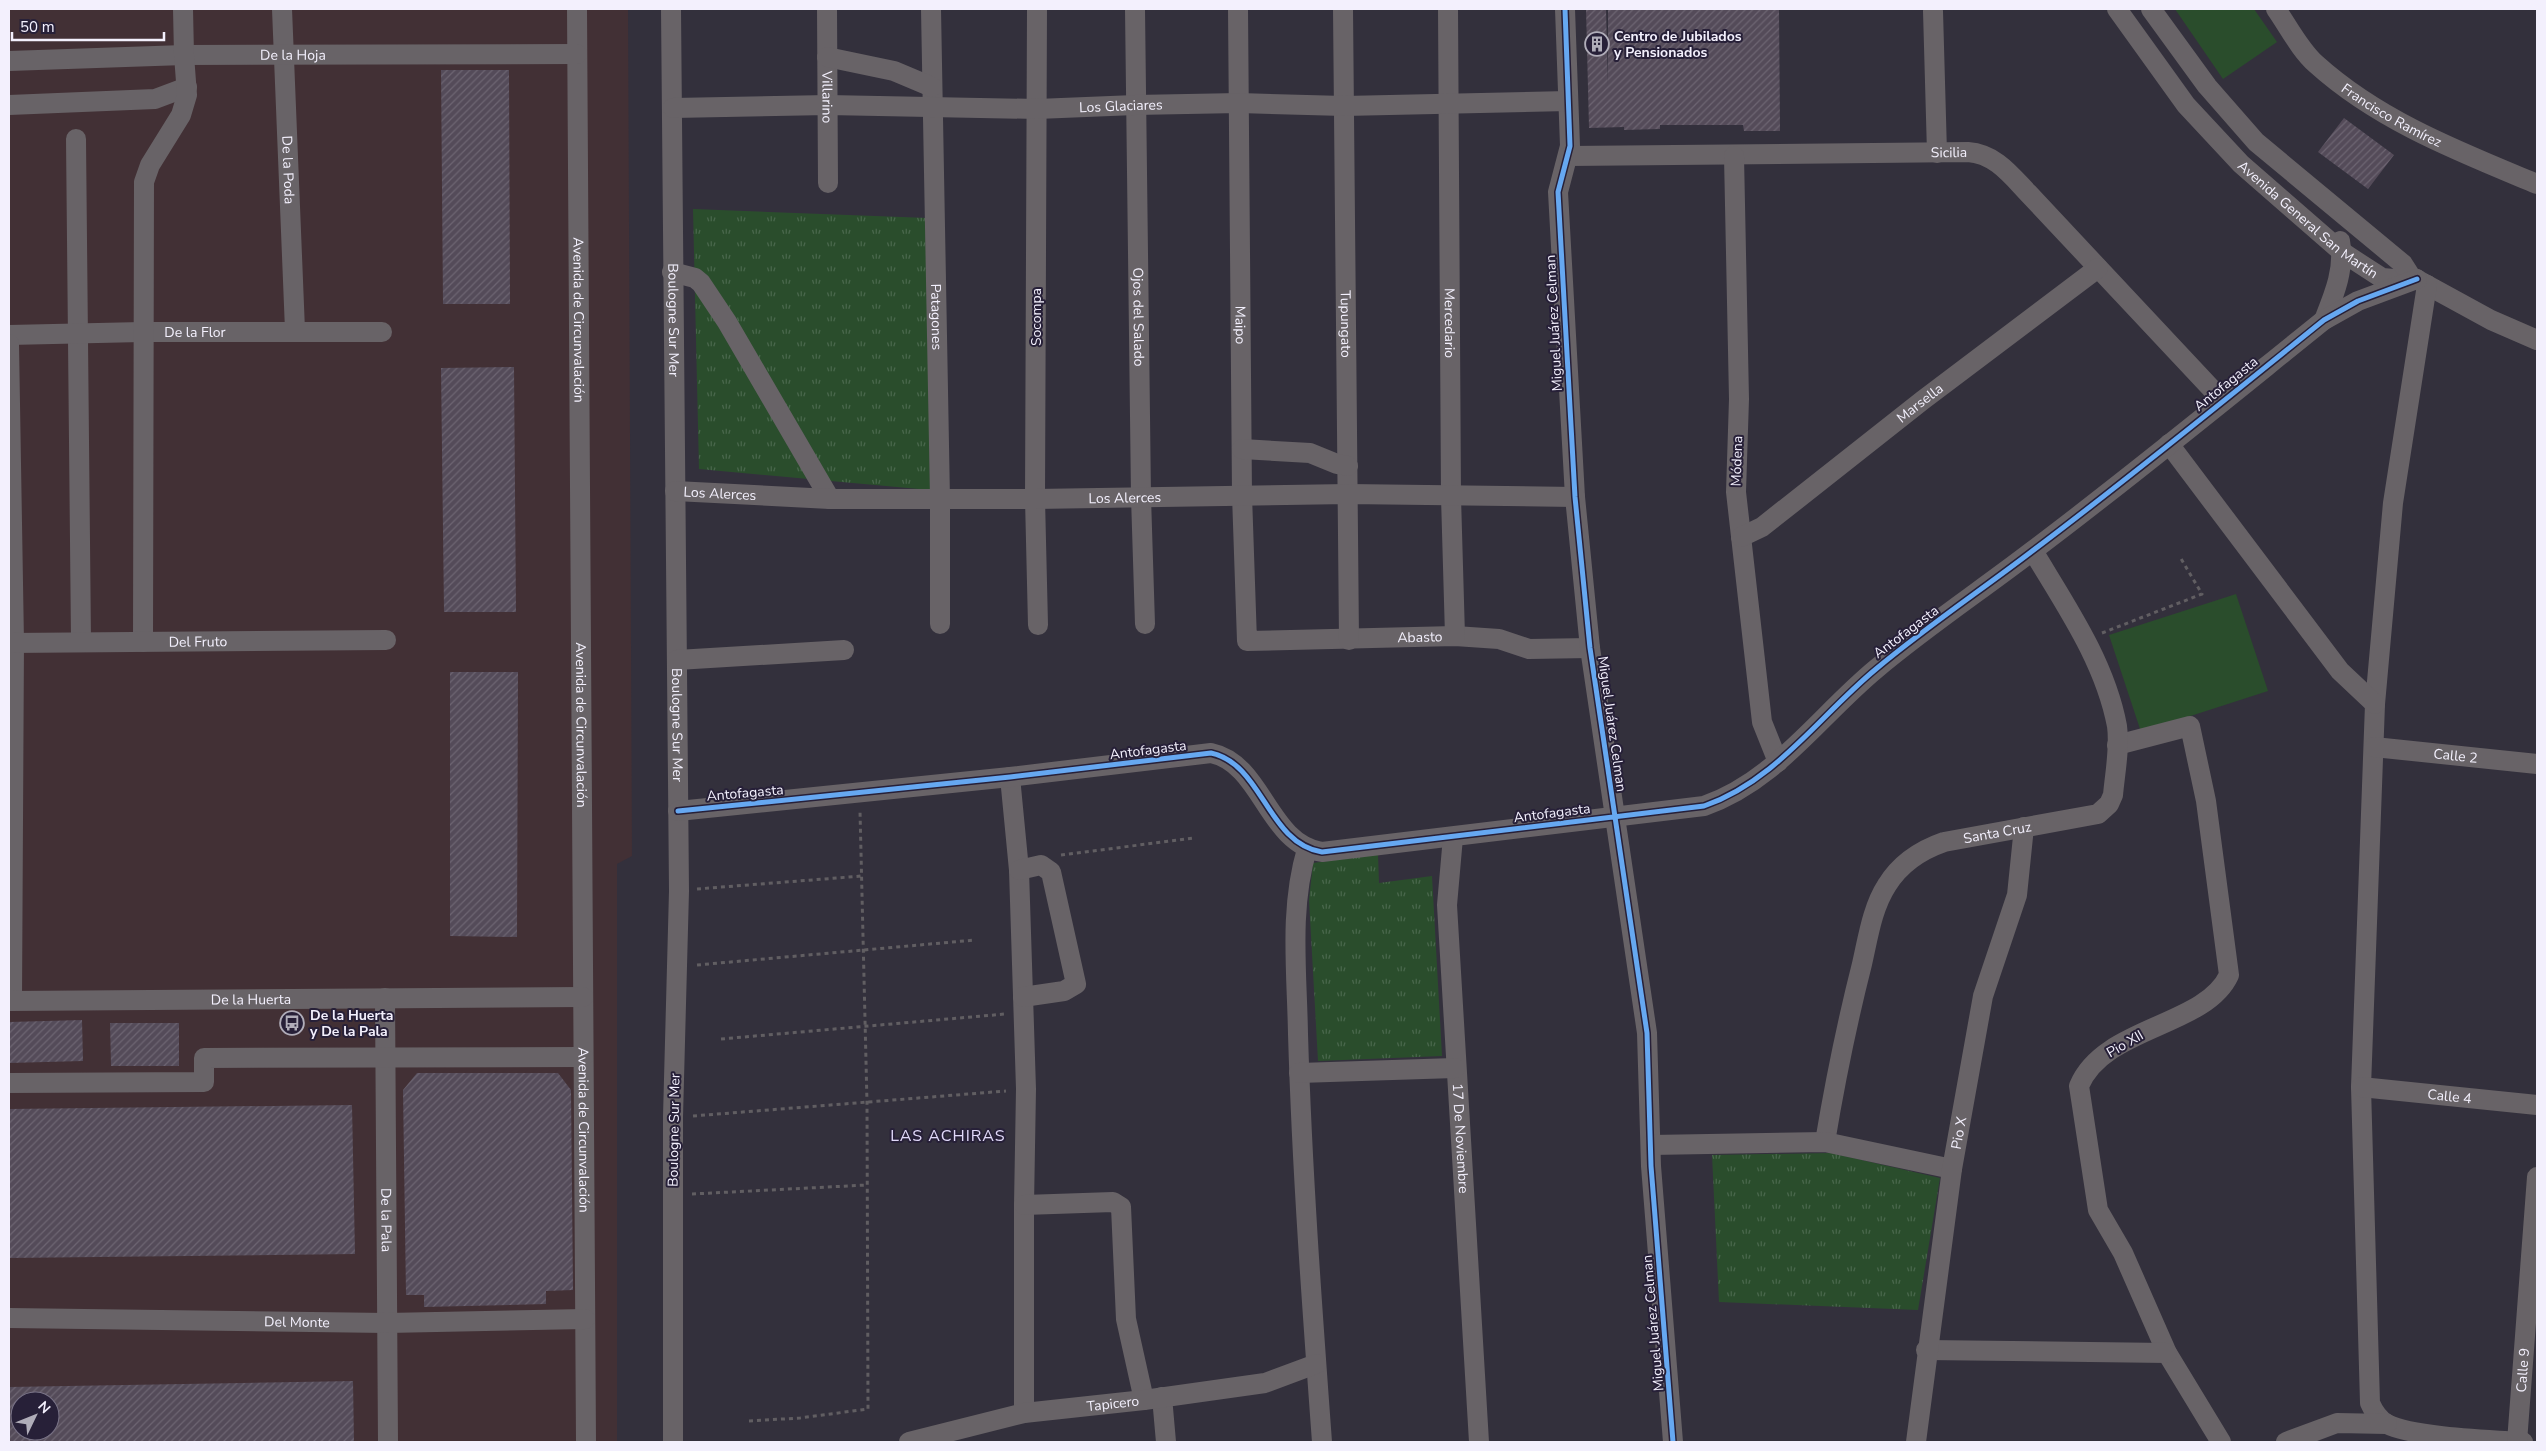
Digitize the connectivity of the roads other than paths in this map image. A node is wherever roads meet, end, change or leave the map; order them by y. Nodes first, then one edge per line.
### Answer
1 (183, 9) edge
2 (282, 9) edge
3 (577, 9) edge
4 (671, 9) edge
5 (827, 9) edge
6 (931, 9) edge
7 (1037, 9) edge
8 (1135, 9) edge
9 (1238, 9) edge
10 (1344, 9) edge
11 (1448, 9) edge
12 (1565, 9) edge
13 (2117, 9) edge
14 (2151, 9) edge
15 (2276, 9) edge
16 (1933, 11) dead end
17 (577, 54) junction
18 (184, 55) junction
19 (282, 55) junction
20 (827, 57) junction
21 (9, 61) edge
22 (187, 87) junction
23 (932, 97) junction
24 (1568, 101) junction
25 (1448, 102) junction
26 (1239, 104) junction
27 (9, 105) edge
28 (828, 105) junction
29 (1135, 105) junction
30 (1344, 106) junction
31 (673, 108) junction
32 (1037, 109) junction
33 (76, 139) dead end
34 (1937, 153) junction
35 (1569, 156) junction
36 (1734, 156) junction
37 (828, 183) dead end
38 (2537, 184) edge
39 (2335, 210) junction
40 (2342, 252) junction
41 (2098, 268) junction
42 (672, 272) junction
43 (2418, 280) junction
44 (2324, 320) junction
45 (295, 330) junction
46 (142, 332) junction
47 (382, 332) dead end
48 (79, 333) junction
49 (9, 335) edge
50 (2537, 340) edge
51 (9, 344) edge
52 (2223, 402) junction
53 (2169, 444) junction
54 (1242, 449) junction
55 (1348, 466) junction
56 (676, 491) junction
57 (1348, 494) junction
58 (1242, 495) junction
59 (1141, 497) junction
60 (1451, 497) junction
61 (1575, 497) junction
62 (830, 499) junction
63 (940, 499) junction
64 (1035, 499) junction
65 (1741, 538) junction
66 (2033, 551) junction
67 (940, 624) dead end
68 (1145, 624) dead end
69 (1038, 625) dead end
70 (1454, 636) junction
71 (386, 640) dead end
72 (1349, 640) junction
73 (1247, 641) joint
74 (11, 642) edge
75 (81, 642) junction
76 (143, 642) junction
77 (1590, 648) junction
78 (844, 650) dead end
79 (677, 660) junction
80 (2375, 704) junction
81 (2117, 745) junction
82 (2374, 747) junction
83 (1778, 762) junction
84 (2537, 764) edge
85 (1010, 777) junction
86 (678, 811) junction
87 (1614, 817) junction
88 (2024, 827) junction
89 (1453, 836) junction
90 (1308, 849) junction
91 (1019, 870) junction
92 (11, 923) edge
93 (583, 997) junction
94 (385, 998) junction
95 (10, 1001) edge
96 (1023, 1005) junction
97 (583, 1057) junction
98 (386, 1058) junction
99 (1455, 1068) junction
100 (1299, 1072) junction
101 (9, 1083) edge
102 (2361, 1087) junction
103 (2537, 1105) edge
104 (1825, 1142) junction
105 (1651, 1145) junction
106 (1952, 1168) junction
107 (2537, 1177) edge
108 (1024, 1205) junction
109 (9, 1318) edge
110 (585, 1318) junction
111 (387, 1323) junction
112 (1926, 1350) junction
113 (2167, 1353) junction
114 (1316, 1364) junction
115 (1153, 1398) junction
116 (1024, 1413) junction
117 (2387, 1424) junction
118 (388, 1442) edge
119 (586, 1442) edge
120 (673, 1442) edge
121 (909, 1442) edge
122 (1166, 1442) edge
123 (1322, 1442) edge
124 (1479, 1442) edge
125 (1673, 1442) edge
126 (1916, 1442) edge
127 (2221, 1442) edge
128 (2286, 1442) edge
129 (2517, 1442) edge
130 (2523, 1442) edge

1 - 18 street
2 - 19 street, De la Poda
3 - 17 street, Avenida de Circunvalación
4 - 31 street, Boulogne Sur Mer
5 - 20 street, Villarino
6 - 23 street, Patagones
7 - 32 street, Socompa
8 - 29 street, Ojos del Salado
9 - 26 street, Maipo
10 - 30 street, Tupungato
11 - 25 street, Mercedario
12 - 24 street, Miguel Juárez Celman
13 - 40 street, Avenida General San Martín
14 - 39 street, Avenida General San Martín
15 - 38 street, Francisco Ramírez
16 - 34 street
17 - 19 street, De la Hoja
17 - 93 street, Avenida de Circunvalación
18 - 19 street, De la Hoja
18 - 21 street, De la Hoja
18 - 22 street
19 - 45 street, De la Poda
20 - 23 street
20 - 28 street, Villarino
22 - 27 street
22 - 46 street
23 - 28 street, Los Glaciares
23 - 32 street, Los Glaciares
23 - 63 street, Patagones
24 - 25 street, Los Glaciares
24 - 35 street, Miguel Juárez Celman
25 - 30 street, Los Glaciares
25 - 60 street, Mercedario
26 - 29 street, Los Glaciares
26 - 30 street, Los Glaciares
26 - 54 street, Maipo
28 - 31 street, Los Glaciares
28 - 37 street, Villarino
29 - 32 street, Los Glaciares
29 - 59 street, Ojos del Salado
30 - 55 street, Tupungato
31 - 42 street, Boulogne Sur Mer
32 - 64 street, Socompa
33 - 48 street
34 - 36 street, Sicilia
34 - 41 street, Sicilia
35 - 36 street, Sicilia
35 - 61 street, Miguel Juárez Celman
36 - 65 street, Módena
39 - 40 street
39 - 43 street, Avenida General San Martín
40 - 43 street, Avenida General San Martín
40 - 44 street
41 - 52 street, Sicilia
41 - 65 street, Marsella
42 - 56 street, Boulogne Sur Mer
42 - 62 street
43 - 44 street, Antofagasta
43 - 50 street
43 - 80 street
44 - 52 street, Antofagasta
45 - 46 street, De la Flor
45 - 47 street, De la Flor
46 - 48 street, De la Flor
46 - 76 street
48 - 49 street, De la Flor
48 - 75 street
51 - 74 street
52 - 53 street, Antofagasta
53 - 66 street, Antofagasta
53 - 80 street
54 - 55 street
54 - 58 street, Maipo
55 - 57 street, Tupungato
56 - 62 street, Los Alerces
56 - 79 street, Boulogne Sur Mer
57 - 58 street, Los Alerces
57 - 60 street, Los Alerces
57 - 72 street, Tupungato
58 - 59 street, Los Alerces
58 - 73 street, Maipo
59 - 64 street, Los Alerces
59 - 68 street, Ojos del Salado
60 - 61 street, Los Alerces
60 - 70 street, Mercedario
61 - 77 street, Miguel Juárez Celman
62 - 63 street, Los Alerces
63 - 64 street, Los Alerces
63 - 67 street, Patagones
64 - 69 street, Socompa
65 - 83 street, Módena
66 - 81 street, Santa Cruz
66 - 83 street, Antofagasta
70 - 72 street, Abasto
70 - 77 street, Abasto
71 - 76 street, Del Fruto
72 - 73 street, Abasto
74 - 75 street, Del Fruto
74 - 92 street
75 - 76 street, Del Fruto
77 - 87 street, Miguel Juárez Celman
78 - 79 street
79 - 86 street, Boulogne Sur Mer
80 - 82 street
81 - 88 street, Santa Cruz
81 - 113 street, Pio XII
82 - 84 street, Calle 2
82 - 102 street
83 - 87 street, Antofagasta
85 - 86 street, Antofagasta
85 - 90 street, Antofagasta
85 - 91 street
86 - 120 street, Boulogne Sur Mer
87 - 89 street, Antofagasta
87 - 105 street, Miguel Juárez Celman
88 - 104 street, Santa Cruz
88 - 106 street, Pio X
89 - 90 street, Antofagasta
89 - 99 street, 17 De Noviembre
90 - 100 street
91 - 96 street
91 - 96 street
92 - 95 street
93 - 94 street, De la Huerta
93 - 97 street, Avenida de Circunvalación
94 - 95 street, De la Huerta
94 - 98 street, De la Pala
96 - 108 street
97 - 98 street
97 - 110 street, Avenida de Circunvalación
98 - 101 street
98 - 111 street, De la Pala
99 - 100 street
99 - 124 street, 17 De Noviembre
100 - 114 street
102 - 103 street, Calle 4
102 - 117 street
104 - 105 street
104 - 106 street
105 - 125 street, Miguel Juárez Celman
106 - 112 street, Pio X
107 - 129 street, Calle 9
108 - 115 street
108 - 116 street
109 - 111 street, Del Monte
110 - 111 street, Del Monte
110 - 119 street, Avenida de Circunvalación
111 - 118 street, De la Pala
112 - 113 street
112 - 126 street, Pio X
113 - 127 street, Pio XII
114 - 115 street, Tapicero
114 - 123 street
115 - 116 street, Tapicero
115 - 122 street
116 - 121 street, Tapicero
117 - 128 street
117 - 129 street
129 - 130 street

